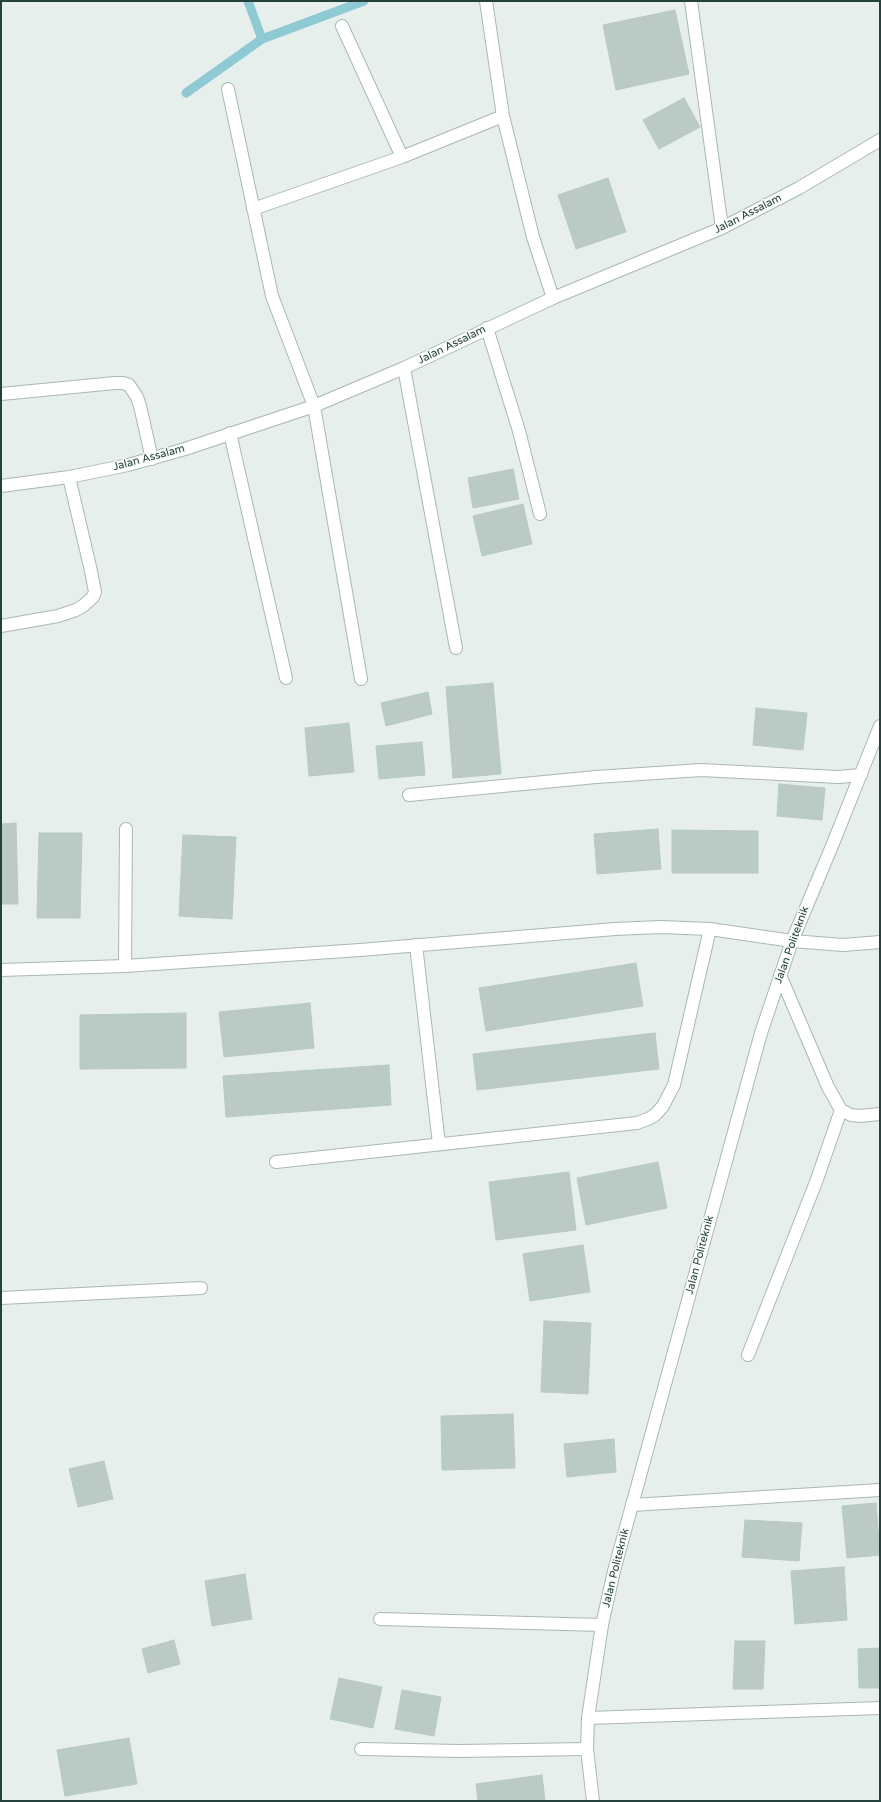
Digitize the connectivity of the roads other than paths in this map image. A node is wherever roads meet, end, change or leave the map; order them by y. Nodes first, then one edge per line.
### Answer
1 (486, 1) edge
2 (690, 1) edge
3 (342, 26) dead end
4 (228, 89) dead end
5 (503, 116) junction
6 (880, 140) edge
7 (402, 157) junction
8 (253, 209) junction
9 (722, 228) junction
10 (553, 298) junction
11 (487, 328) junction
12 (404, 368) junction
13 (1, 394) edge
14 (314, 406) junction
15 (230, 433) junction
16 (152, 458) junction
17 (69, 477) junction
18 (1, 486) edge
19 (540, 514) dead end
20 (1, 626) edge
21 (456, 648) dead end
22 (286, 678) dead end
23 (361, 679) dead end
24 (880, 726) edge
25 (861, 775) junction
26 (409, 795) dead end
27 (126, 829) dead end
28 (710, 929) junction
29 (792, 941) junction
30 (880, 942) edge
31 (416, 945) junction
32 (125, 966) junction
33 (1, 970) edge
34 (780, 975) junction
35 (841, 1110) junction
36 (880, 1114) edge
37 (439, 1144) junction
38 (276, 1162) dead end
39 (201, 1288) dead end
40 (1, 1298) edge
41 (748, 1355) dead end
42 (880, 1490) edge
43 (632, 1505) junction
44 (380, 1619) dead end
45 (602, 1625) junction
46 (880, 1708) edge
47 (588, 1718) junction
48 (361, 1748) dead end
49 (587, 1750) junction
50 (593, 1801) edge

1 - 5 street
2 - 9 street
3 - 7 street
4 - 8 street
5 - 7 street
5 - 10 street
6 - 9 street, Jalan Assalam
7 - 8 street
8 - 14 street
9 - 10 street, Jalan Assalam
10 - 11 street, Jalan Assalam
11 - 12 street, Jalan Assalam
11 - 19 street
12 - 14 street, Jalan Assalam
12 - 21 street
13 - 16 street
14 - 15 street, Jalan Assalam
14 - 23 street
15 - 16 street, Jalan Assalam
15 - 22 street
16 - 17 street, Jalan Assalam
17 - 18 street, Jalan Assalam
17 - 20 street
24 - 25 street, Jalan Politeknik
25 - 26 street
25 - 29 street, Jalan Politeknik
27 - 32 street
28 - 29 street
28 - 31 street
28 - 37 street
29 - 30 street
29 - 34 street, Jalan Politeknik
31 - 32 street
31 - 37 street
32 - 33 street
34 - 35 street
34 - 43 street, Jalan Politeknik
35 - 36 street
35 - 41 street
37 - 38 street
39 - 40 street
42 - 43 street
43 - 45 street, Jalan Politeknik
44 - 45 street
45 - 47 street, Jalan Politeknik
46 - 47 street
47 - 49 street, Jalan Politeknik
48 - 49 street
49 - 50 street, Jalan Politeknik

